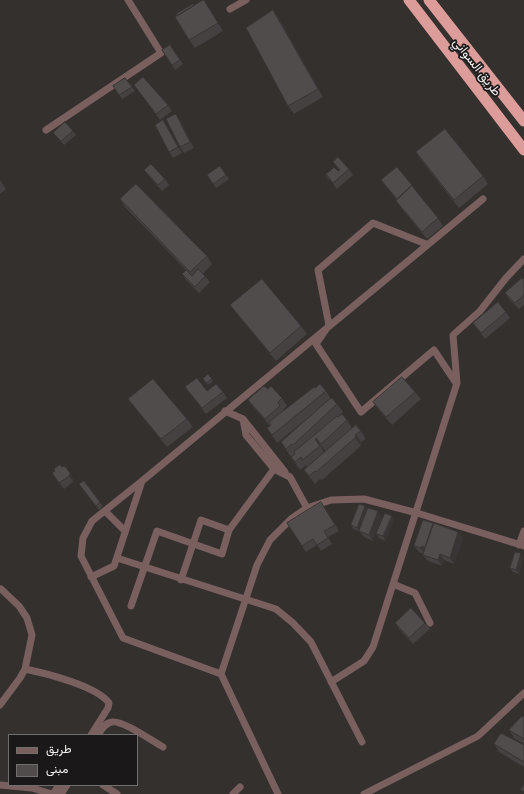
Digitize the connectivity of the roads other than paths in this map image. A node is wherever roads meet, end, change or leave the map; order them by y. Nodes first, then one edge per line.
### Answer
1 (128, 0) edge
2 (246, 0) edge
3 (409, 0) edge
4 (429, 0) edge
5 (230, 9) dead end
6 (524, 121) edge
7 (46, 130) dead end
8 (524, 150) edge
9 (483, 199) dead end
10 (426, 244) junction
11 (524, 259) edge
12 (329, 325) junction
13 (456, 383) junction
14 (225, 412) junction
15 (243, 419) junction
16 (274, 469) junction
17 (290, 477) junction
18 (142, 480) junction
19 (307, 508) junction
20 (105, 511) junction
21 (416, 513) junction
22 (229, 530) junction
23 (524, 531) edge
24 (125, 532) junction
25 (192, 543) junction
26 (522, 546) edge
27 (117, 558) junction
28 (144, 568) junction
29 (91, 577) junction
30 (181, 580) junction
31 (393, 584) junction
32 (1, 589) edge
33 (245, 600) junction
34 (131, 606) dead end
35 (430, 622) dead end
36 (25, 668) junction
37 (221, 674) junction
38 (331, 682) junction
39 (524, 693) edge
40 (0, 705) edge
41 (92, 734) edge
42 (99, 734) edge
43 (362, 742) dead end
44 (162, 747) dead end
45 (11, 786) edge
46 (105, 786) edge
47 (240, 787) dead end
48 (53, 794) edge
49 (117, 794) edge
50 (234, 794) edge
51 (278, 794) edge
52 (364, 794) edge

1 - 7 street
2 - 5 street
3 - 8 highway, طريق السواني
4 - 6 highway, طريق السواني
9 - 10 street
10 - 12 street
10 - 12 street
11 - 13 street
12 - 13 street
12 - 14 street
13 - 21 street
14 - 15 street
14 - 18 street
15 - 16 street
15 - 17 street
16 - 17 street
16 - 22 street
17 - 19 street
18 - 20 street
18 - 24 street
19 - 21 street
19 - 33 street
20 - 24 street
20 - 29 street
21 - 26 street
21 - 31 street
22 - 25 street
22 - 25 street
23 - 26 street
24 - 27 street
25 - 28 street
25 - 30 street
27 - 28 street
27 - 29 street
28 - 30 street
28 - 34 street
29 - 37 street
30 - 33 street
31 - 35 street
31 - 38 street
32 - 36 street
33 - 37 street
33 - 38 street
36 - 40 street
36 - 41 street
37 - 51 street
38 - 43 street
39 - 52 street
42 - 44 street
45 - 48 street
46 - 49 street
47 - 50 street

